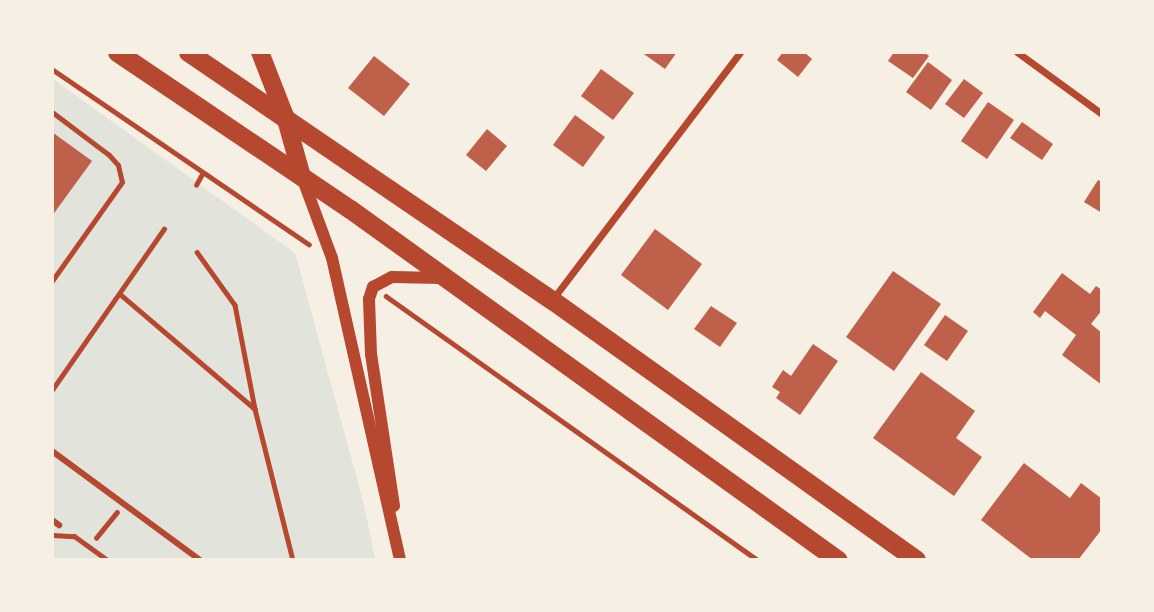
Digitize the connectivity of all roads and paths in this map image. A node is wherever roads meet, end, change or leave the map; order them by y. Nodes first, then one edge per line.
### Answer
1 (117, 52) edge
2 (188, 52) edge
3 (260, 52) edge
4 (740, 52) edge
5 (1017, 52) edge
6 (52, 69) edge
7 (52, 112) edge
8 (1101, 114) edge
9 (285, 117) junction
10 (202, 174) junction
11 (302, 177) junction
12 (196, 184) dead end
13 (164, 229) dead end
14 (197, 252) dead end
15 (332, 258) junction
16 (446, 278) junction
17 (52, 281) edge
18 (373, 287) junction
19 (120, 294) junction
20 (552, 300) junction
21 (52, 390) edge
22 (255, 409) junction
23 (52, 451) edge
24 (122, 506) dead end
25 (52, 535) edge
26 (90, 547) junction
27 (398, 554) edge
28 (107, 559) edge
29 (200, 559) edge
30 (293, 559) edge
31 (758, 559) edge
32 (838, 559) edge
33 (916, 559) edge

1 - 11 highway
2 - 9 highway
3 - 9 main road
4 - 20 street
5 - 8 street
6 - 10 path
7 - 17 lane
9 - 11 main road
9 - 20 highway
10 - 12 path
10 - 15 path
11 - 15 street
11 - 16 highway
13 - 19 path
14 - 22 path
15 - 27 street
16 - 18 street
16 - 32 highway
18 - 27 street
18 - 31 path
19 - 21 path
19 - 22 path
20 - 33 highway
22 - 30 path
23 - 29 street
24 - 26 path
25 - 26 lane
26 - 28 lane

